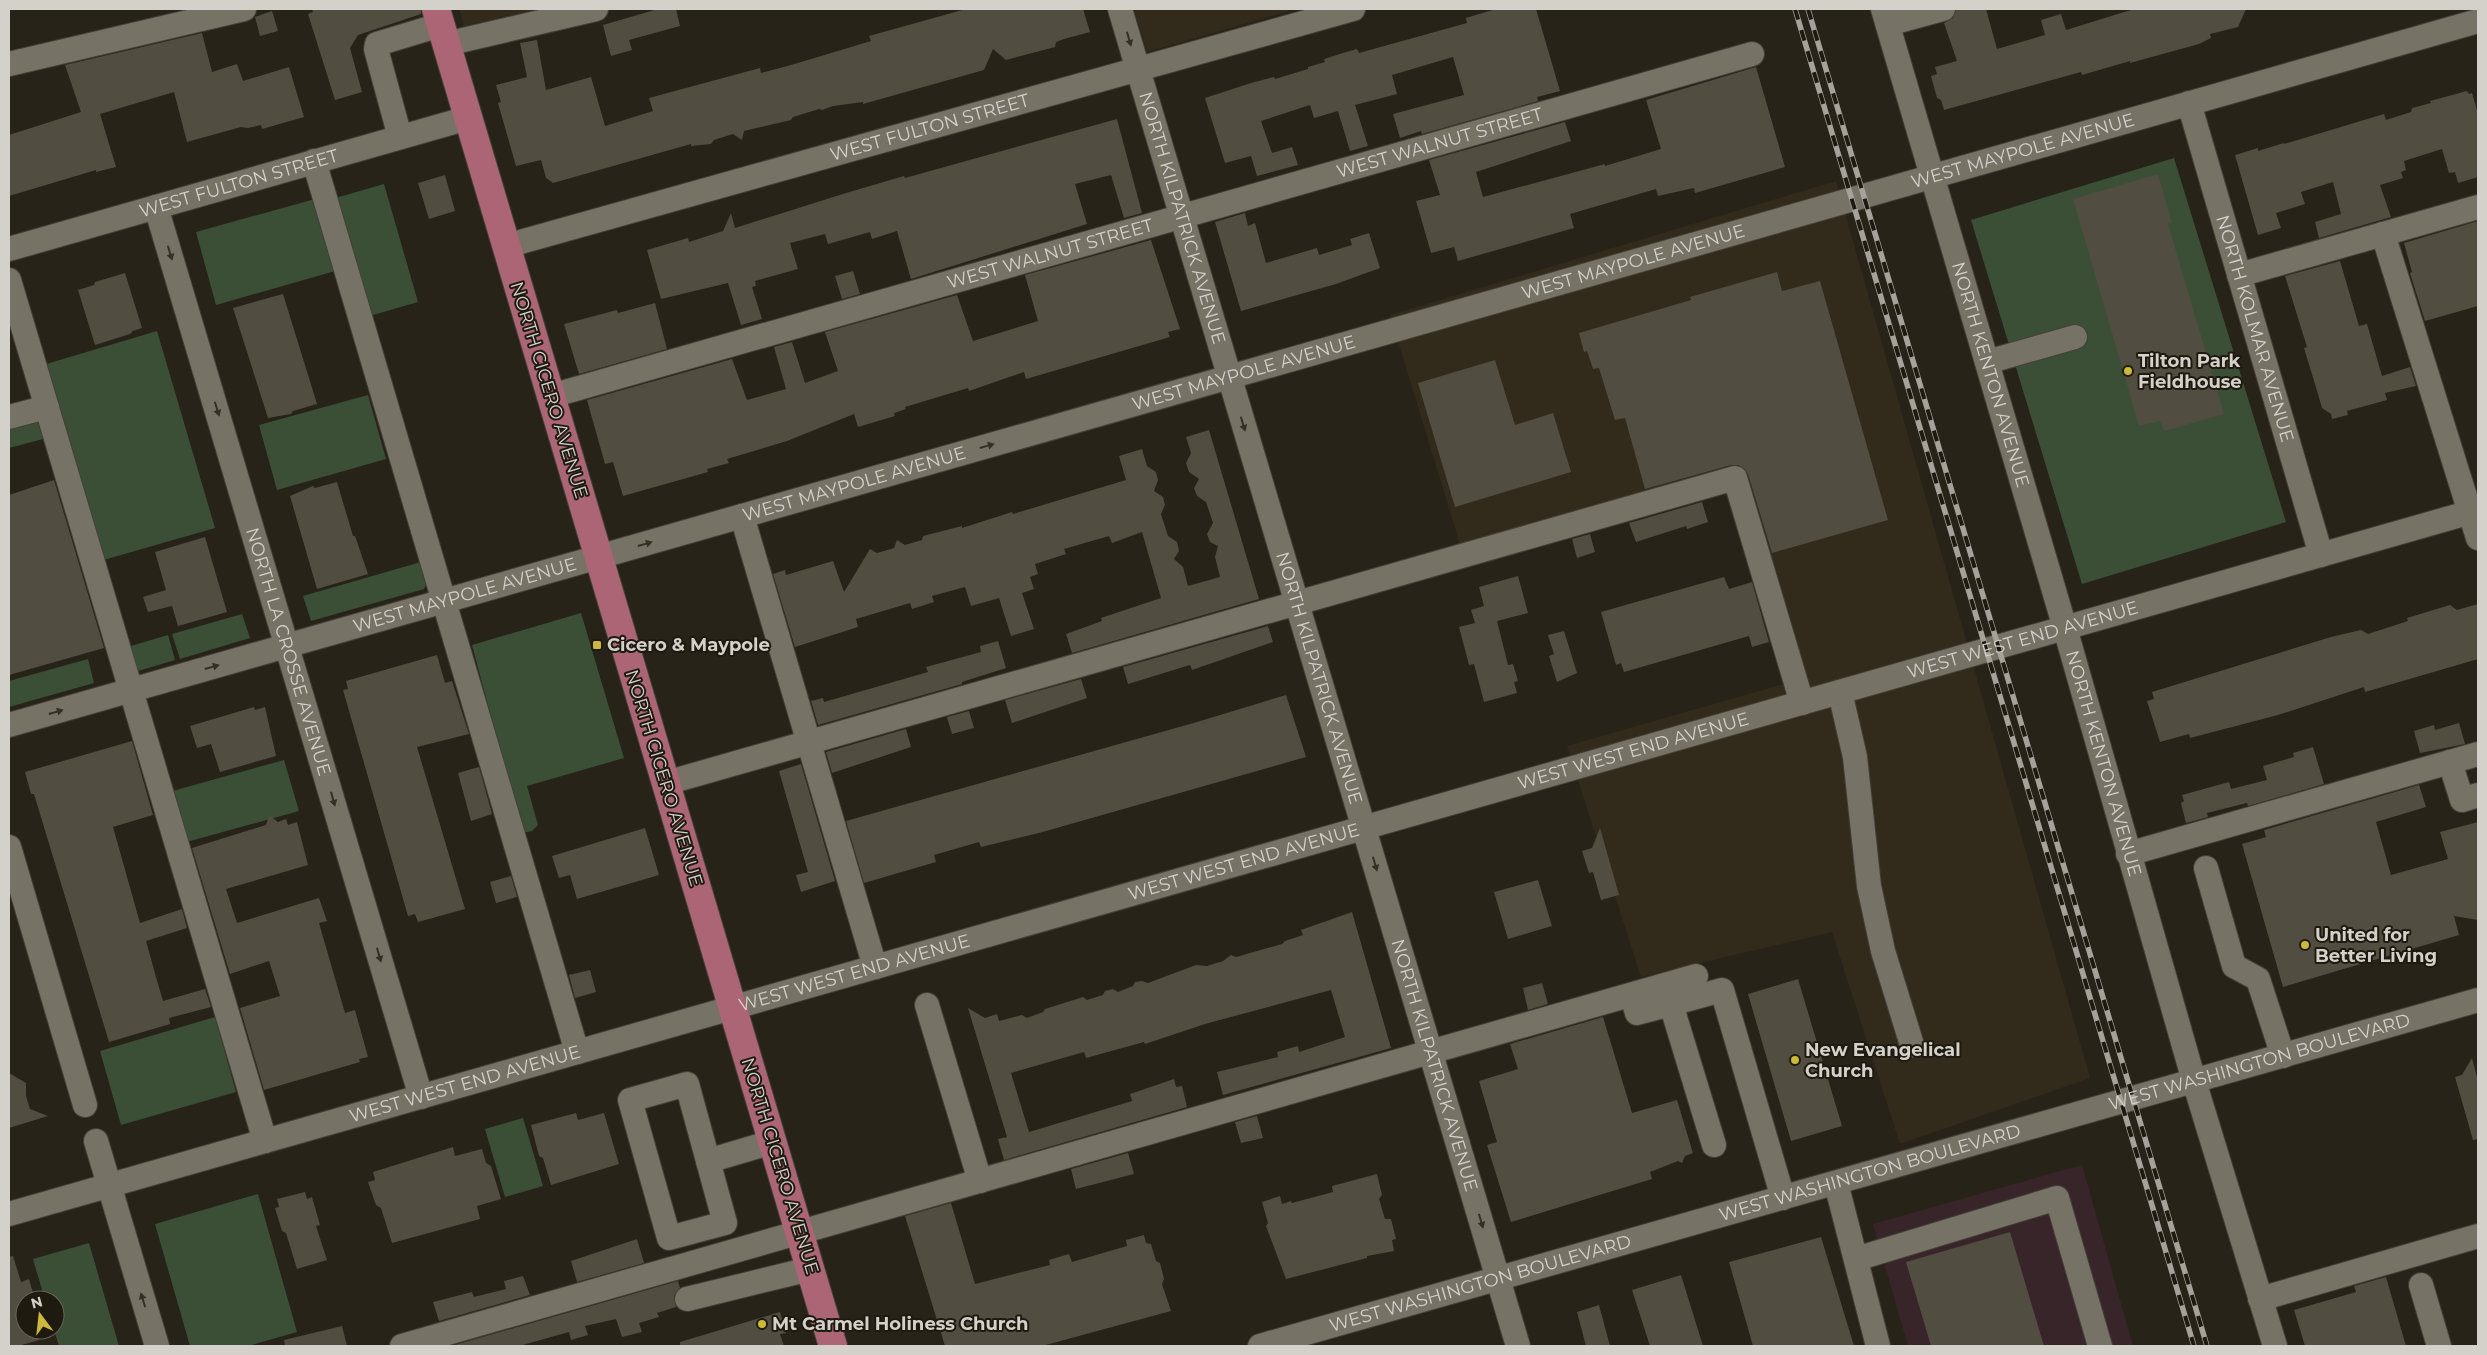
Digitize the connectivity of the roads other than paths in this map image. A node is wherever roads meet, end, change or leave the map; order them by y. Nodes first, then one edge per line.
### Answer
1 (244, 9) edge
2 (596, 9) edge
3 (1120, 9) edge
4 (1352, 9) edge
5 (1943, 9) edge
6 (1885, 16) edge
7 (2478, 21) edge
8 (441, 26) edge
9 (1752, 54) dead end
10 (9, 64) edge
11 (1138, 70) junction
12 (2189, 103) junction
13 (468, 118) junction
14 (400, 137) junction
15 (314, 162) junction
16 (1932, 176) junction
17 (156, 206) junction
18 (2478, 208) edge
19 (1181, 216) junction
20 (2384, 234) junction
21 (506, 246) junction
22 (9, 249) edge
23 (2239, 275) junction
24 (9, 280) edge
25 (2075, 337) dead end
26 (1987, 362) junction
27 (1229, 377) junction
28 (551, 396) junction
29 (46, 407) junction
30 (9, 417) edge
31 (2474, 511) edge
32 (742, 516) junction
33 (2478, 538) edge
34 (2321, 555) junction
35 (598, 557) junction
36 (443, 601) junction
37 (1297, 603) junction
38 (2065, 628) junction
39 (288, 646) junction
40 (132, 690) junction
41 (1840, 692) junction
42 (1802, 703) junction
43 (9, 725) edge
44 (809, 742) junction
45 (2478, 754) edge
46 (2450, 762) junction
47 (666, 783) junction
48 (2478, 795) edge
49 (1364, 828) junction
50 (9, 847) edge
51 (2128, 854) junction
52 (2206, 868) dead end
53 (876, 967) junction
54 (1696, 976) dead end
55 (1632, 995) junction
56 (2478, 1000) edge
57 (927, 1004) dead end
58 (1671, 1004) junction
59 (732, 1008) junction
60 (1912, 1046) dead end
61 (577, 1052) junction
62 (1430, 1052) junction
63 (2283, 1056) junction
64 (2194, 1081) junction
65 (421, 1097) junction
66 (85, 1105) dead end
67 (96, 1141) dead end
68 (265, 1142) junction
69 (772, 1142) junction
70 (1714, 1145) dead end
71 (708, 1160) junction
72 (980, 1181) junction
73 (1836, 1183) junction
74 (109, 1186) junction
75 (1784, 1198) junction
76 (9, 1214) edge
77 (799, 1232) junction
78 (2478, 1236) edge
79 (1856, 1259) junction
80 (810, 1269) junction
81 (1498, 1278) junction
82 (2421, 1285) dead end
83 (687, 1298) dead end
84 (2260, 1299) junction
85 (157, 1346) edge
86 (402, 1346) edge
87 (833, 1346) edge
88 (1260, 1346) edge
89 (1518, 1346) edge
90 (1878, 1346) edge
91 (2100, 1346) edge
92 (2275, 1346) edge
93 (2438, 1346) edge

1 - 10 street
2 - 8 street
3 -> 11 street, NORTH KILPATRICK AVENUE
4 - 11 street, WEST FULTON STREET
5 - 6 street
6 - 16 street, NORTH KENTON AVENUE
7 - 12 street, WEST MAYPOLE AVENUE
8 - 13 main road, NORTH CICERO AVENUE
8 - 14 street
9 - 19 street, WEST WALNUT STREET
11 - 19 street, NORTH KILPATRICK AVENUE
11 - 21 street, WEST FULTON STREET
12 - 16 street, WEST MAYPOLE AVENUE
12 - 23 street, NORTH KOLMAR AVENUE
13 - 14 street, WEST FULTON STREET
13 - 21 main road, NORTH CICERO AVENUE
14 - 15 street, WEST FULTON STREET
15 - 17 street, WEST FULTON STREET
15 - 36 street
16 - 26 street, NORTH KENTON AVENUE
16 - 27 street, WEST MAYPOLE AVENUE
17 - 22 street, WEST FULTON STREET
17 -> 39 street, NORTH LA CROSSE AVENUE
18 - 20 street
19 - 27 street, NORTH KILPATRICK AVENUE
19 - 28 street, WEST WALNUT STREET
20 - 23 street
20 - 31 street
21 - 28 main road, NORTH CICERO AVENUE
23 - 34 street, NORTH KOLMAR AVENUE
24 - 29 street
25 - 26 street
26 - 38 street, NORTH KENTON AVENUE
32 -> 27 street, WEST MAYPOLE AVENUE
27 -> 37 street, NORTH KILPATRICK AVENUE
28 - 35 main road, NORTH CICERO AVENUE
29 - 30 street
29 - 40 street
31 - 33 street
31 - 34 street, WEST WEST END AVENUE
35 -> 32 street, WEST MAYPOLE AVENUE
32 - 44 street
34 - 38 street, WEST WEST END AVENUE
35 - 36 street, WEST MAYPOLE AVENUE
35 - 47 main road, NORTH CICERO AVENUE
36 - 39 street, WEST MAYPOLE AVENUE
36 - 61 street
37 - 42 street
37 - 44 street
37 - 49 street, NORTH KILPATRICK AVENUE
38 - 41 street, WEST WEST END AVENUE
38 - 51 street, NORTH KENTON AVENUE
40 -> 39 street, WEST MAYPOLE AVENUE
39 -> 65 street, NORTH LA CROSSE AVENUE
43 -> 40 street, WEST MAYPOLE AVENUE
40 - 68 street
41 - 42 street, WEST WEST END AVENUE
41 - 60 street
42 - 49 street, WEST WEST END AVENUE
44 - 47 street
44 - 53 street
45 - 46 street
46 - 48 street
46 - 51 street
47 - 59 main road, NORTH CICERO AVENUE
49 - 53 street, WEST WEST END AVENUE
49 -> 62 street, NORTH KILPATRICK AVENUE
50 - 66 street
51 - 64 street, NORTH KENTON AVENUE
52 - 63 street
53 - 59 street, WEST WEST END AVENUE
54 - 55 street
55 - 58 street
55 - 62 street
56 - 63 street, WEST WASHINGTON BOULEVARD
57 - 72 street
58 - 70 street
58 - 75 street
59 - 61 street, WEST WEST END AVENUE
59 - 69 main road, NORTH CICERO AVENUE
61 - 65 street, WEST WEST END AVENUE
62 - 72 street
62 -> 81 street, NORTH KILPATRICK AVENUE
63 - 64 street, WEST WASHINGTON BOULEVARD
64 - 73 street, WEST WASHINGTON BOULEVARD
64 - 84 street, NORTH KENTON AVENUE
65 - 68 street, WEST WEST END AVENUE
67 - 74 street
68 - 74 street, WEST WEST END AVENUE
69 - 71 street
69 - 77 main road, NORTH CICERO AVENUE
71 - 71 street
72 - 77 street
73 - 75 street, WEST WASHINGTON BOULEVARD
73 - 79 street
74 - 76 street, WEST WEST END AVENUE
85 -> 74 street
75 - 81 street, WEST WASHINGTON BOULEVARD
77 - 80 main road, NORTH CICERO AVENUE
77 - 86 street
78 - 84 street
79 - 90 street
79 - 91 street
80 - 83 street
80 - 87 main road, NORTH CICERO AVENUE
81 - 88 street, WEST WASHINGTON BOULEVARD
81 - 89 street, NORTH KILPATRICK AVENUE
82 - 93 street
84 - 92 street, NORTH KENTON AVENUE

